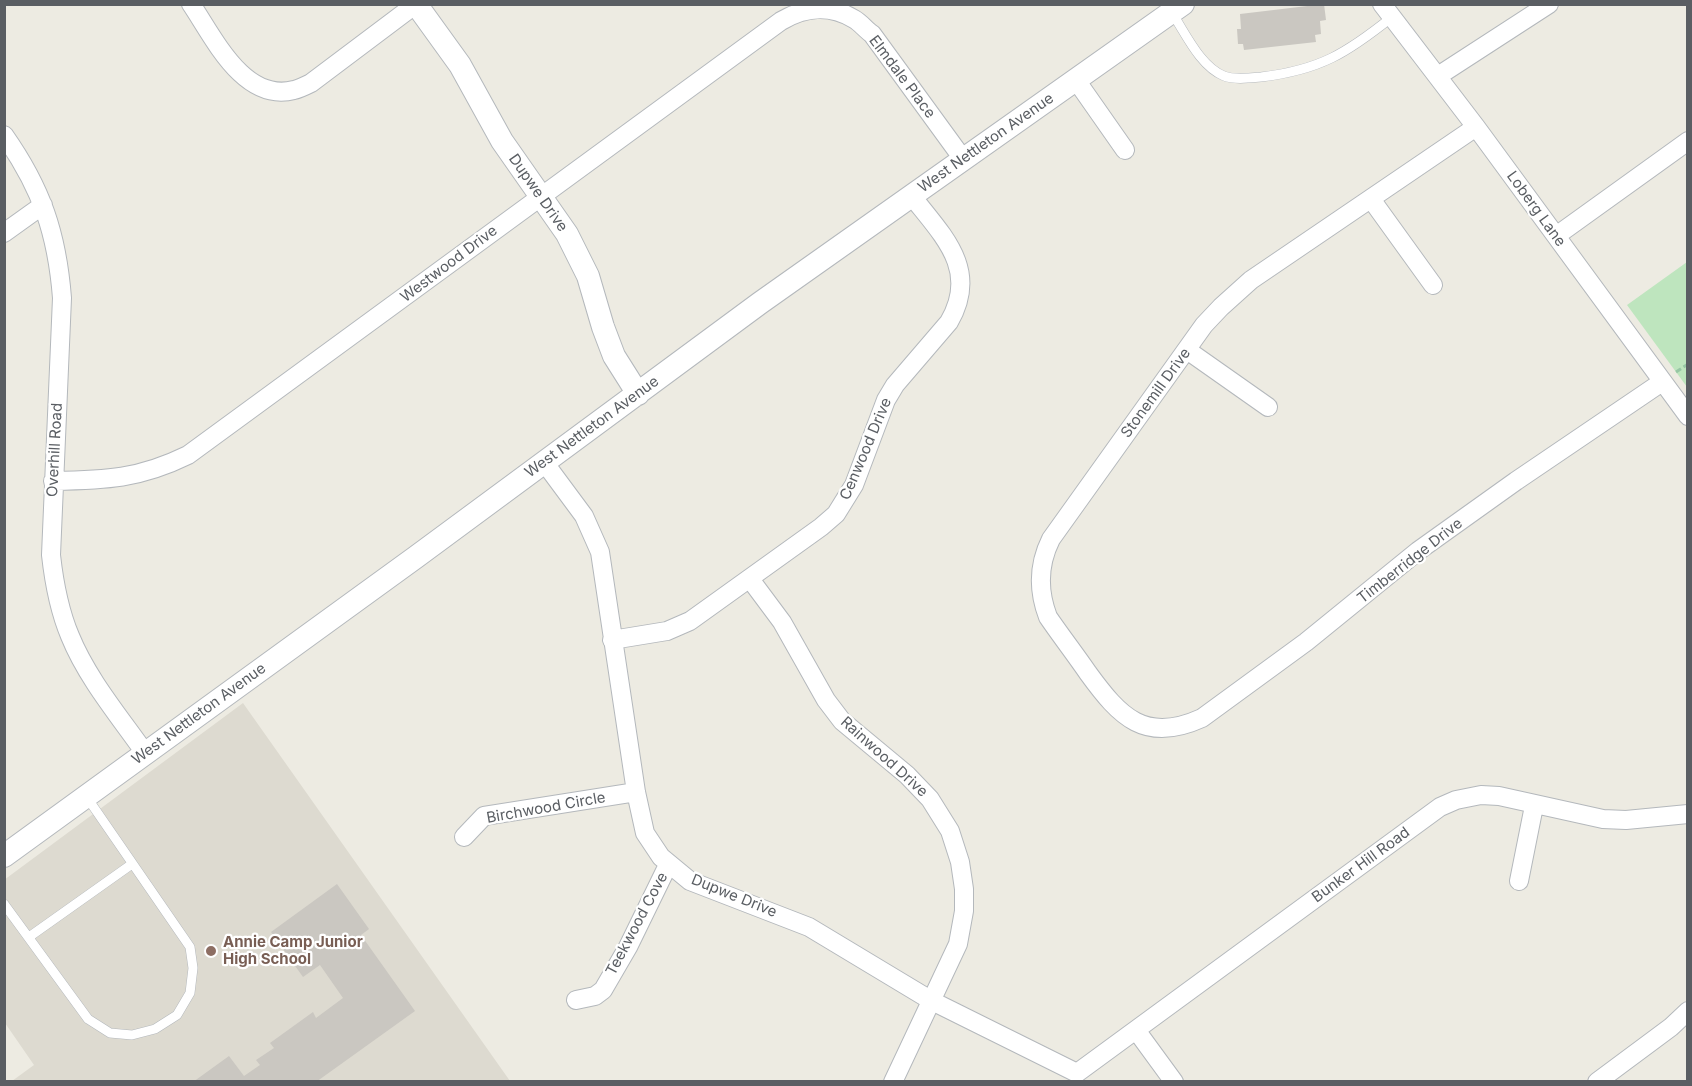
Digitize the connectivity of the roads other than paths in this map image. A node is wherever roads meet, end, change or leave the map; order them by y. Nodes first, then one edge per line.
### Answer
1 (191, 4) edge
2 (416, 4) edge
3 (1549, 4) edge
4 (830, 7) edge
5 (1177, 8) edge
6 (1387, 11) edge
7 (1438, 76) junction
8 (1076, 80) junction
9 (1476, 127) junction
10 (4, 135) edge
11 (1688, 141) edge
12 (1125, 150) dead end
13 (963, 159) junction
14 (911, 195) junction
15 (542, 196) junction
16 (1371, 200) junction
17 (43, 205) junction
18 (4, 233) edge
19 (1556, 236) junction
20 (1433, 285) dead end
21 (1187, 350) junction
22 (1662, 382) junction
23 (638, 394) junction
24 (1268, 407) dead end
25 (1688, 416) edge
26 (544, 462) junction
27 (53, 481) junction
28 (750, 579) junction
29 (612, 640) junction
30 (1156, 727) joint
31 (145, 753) junction
32 (636, 792) junction
33 (86, 796) junction
34 (1534, 806) junction
35 (1688, 814) edge
36 (464, 837) dead end
37 (4, 856) edge
38 (132, 864) junction
39 (668, 864) junction
40 (1519, 881) dead end
41 (4, 904) edge
42 (29, 937) junction
43 (576, 1000) dead end
44 (932, 1001) junction
45 (1688, 1011) edge
46 (1136, 1030) junction
47 (1077, 1077) edge
48 (893, 1082) edge
49 (1174, 1082) edge
50 (1597, 1082) edge

1 - 2 street
2 - 15 street, Dupwe Drive
3 - 7 street
4 - 13 street, Elmdale Place
4 - 15 street, Westwood Drive
5 - 6 lane
5 - 8 street, West Nettleton Avenue
6 - 7 street, Loberg Lane
7 - 9 street, Loberg Lane
8 - 12 street
8 - 13 street, West Nettleton Avenue
9 - 16 street, Stonemill Drive
9 - 19 street, Loberg Lane
10 - 17 street, Overhill Road
11 - 19 street
13 - 14 street, West Nettleton Avenue
14 - 23 street, West Nettleton Avenue
14 - 28 street, Cenwood Drive
15 - 23 street, Dupwe Drive
15 - 27 street, Westwood Drive
16 - 20 street
16 - 21 street, Stonemill Drive
17 - 18 street
17 - 27 street, Overhill Road
19 - 22 street, Loberg Lane
21 - 24 street
21 - 30 street, Stonemill Drive
22 - 25 street, Loberg Lane
22 - 30 street, Timberridge Drive
23 - 26 street, West Nettleton Avenue
26 - 29 street, Dupwe Drive
26 - 31 street, West Nettleton Avenue
27 - 31 street, Overhill Road
28 - 29 street, Cenwood Drive
28 - 44 street, Rainwood Drive
29 - 32 street, Dupwe Drive
31 - 33 street, West Nettleton Avenue
32 - 36 street, Birchwood Circle
32 - 39 street, Dupwe Drive
33 - 37 street, West Nettleton Avenue
33 - 38 lane
34 - 35 street, Bunker Hill Road
34 - 40 street
34 - 46 street, Bunker Hill Road
38 - 42 lane
38 - 42 lane
39 - 43 street, Teekwood Cove
39 - 44 street, Dupwe Drive
41 - 42 lane
44 - 47 street, Dupwe Drive
44 - 48 street, Rainwood Drive
45 - 50 street
46 - 47 street, Bunker Hill Road
46 - 49 street

